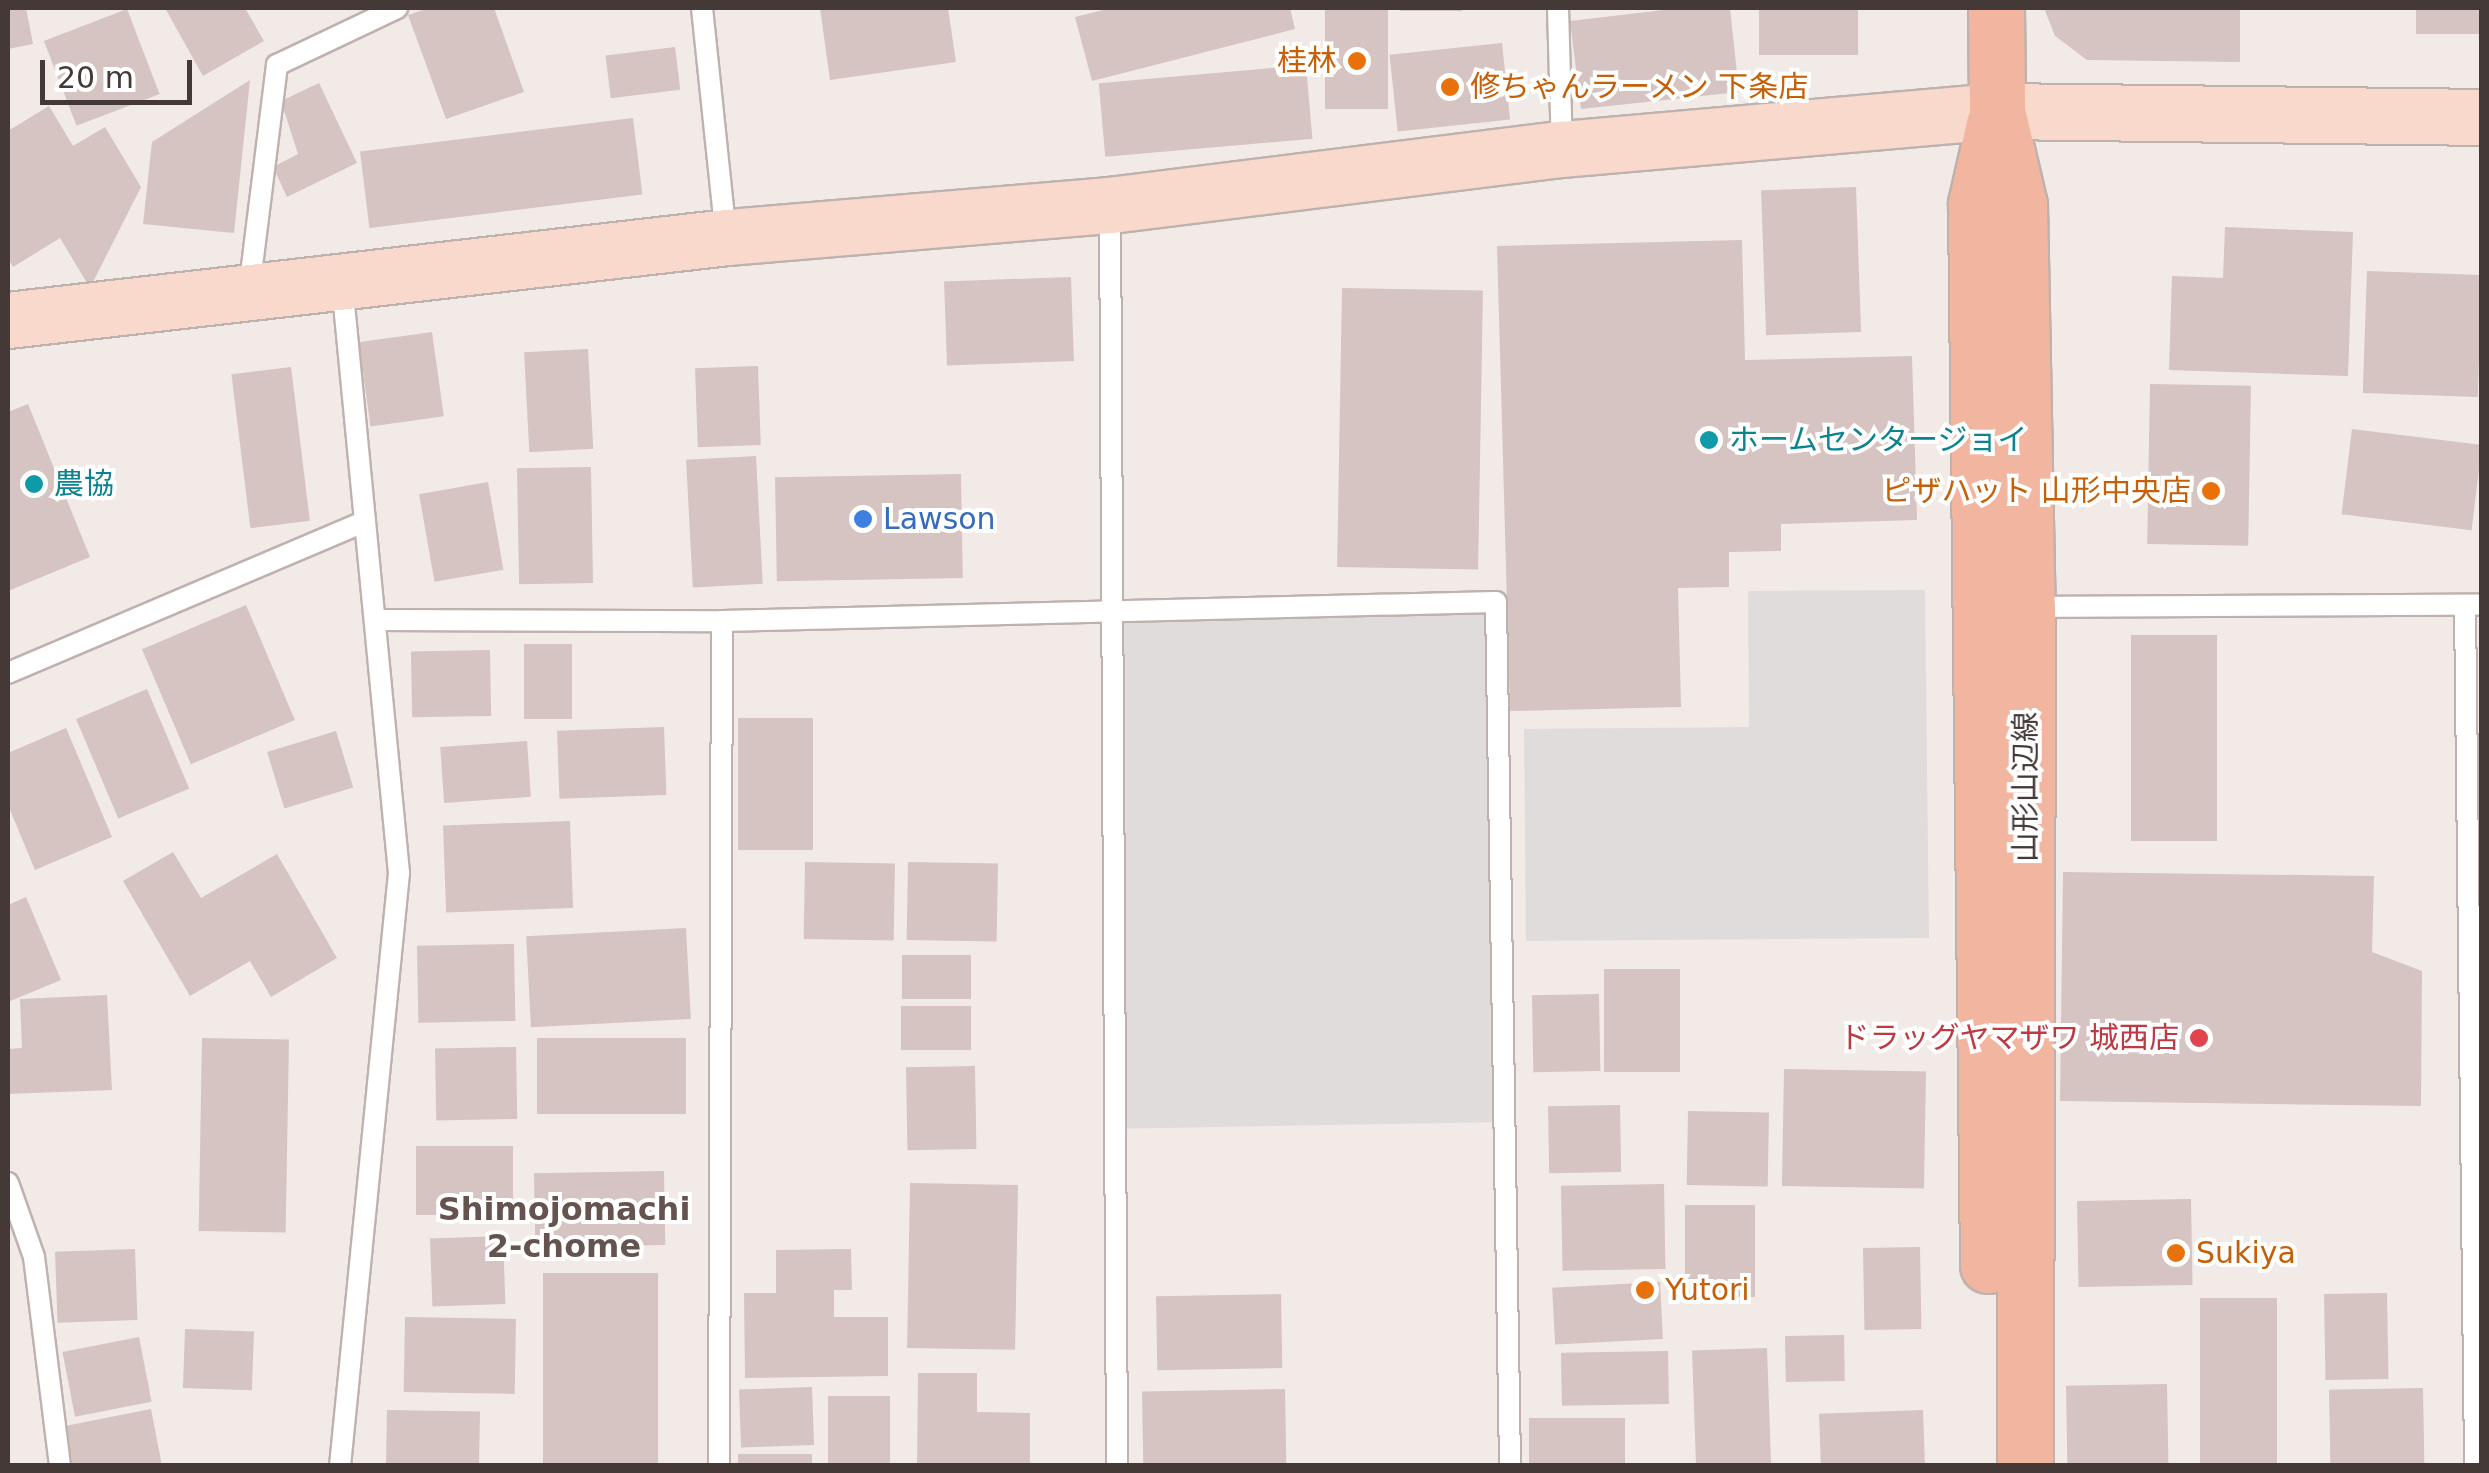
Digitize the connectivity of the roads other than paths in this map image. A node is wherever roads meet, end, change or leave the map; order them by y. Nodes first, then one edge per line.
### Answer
1 (397, 8) edge
2 (702, 8) edge
3 (1558, 8) edge
4 (1996, 8) edge
5 (1997, 111) junction
6 (2482, 117) edge
7 (1562, 148) junction
8 (1110, 204) junction
9 (727, 237) junction
10 (342, 281) junction
11 (249, 292) junction
12 (8, 320) edge
13 (362, 523) junction
14 (2473, 605) edge
15 (2027, 607) junction
16 (1111, 611) junction
17 (377, 620) junction
18 (722, 621) junction
19 (8, 674) edge
20 (8, 1183) edge
21 (60, 1466) edge
22 (340, 1466) edge
23 (719, 1466) edge
24 (1118, 1466) edge
25 (1510, 1466) edge
26 (1990, 1466) edge
27 (2025, 1466) edge
28 (2475, 1466) edge

1 - 11 lane
2 - 9 lane
3 - 7 lane
4 - 5 main road, 山形山辺線
5 - 6 street
5 - 7 street
5 - 15 main road, 山形山辺線
5 - 26 main road, 山形山辺線
7 - 8 street
8 - 9 street
8 - 16 lane
9 - 10 street
10 - 11 street
10 - 13 lane
11 - 12 street
13 - 17 lane
13 - 19 lane
14 - 15 lane
14 - 28 lane
15 - 27 main road, 山形山辺線
16 - 18 lane
16 - 24 lane
16 - 25 lane
17 - 18 lane
17 - 22 lane
18 - 23 lane
20 - 21 lane

